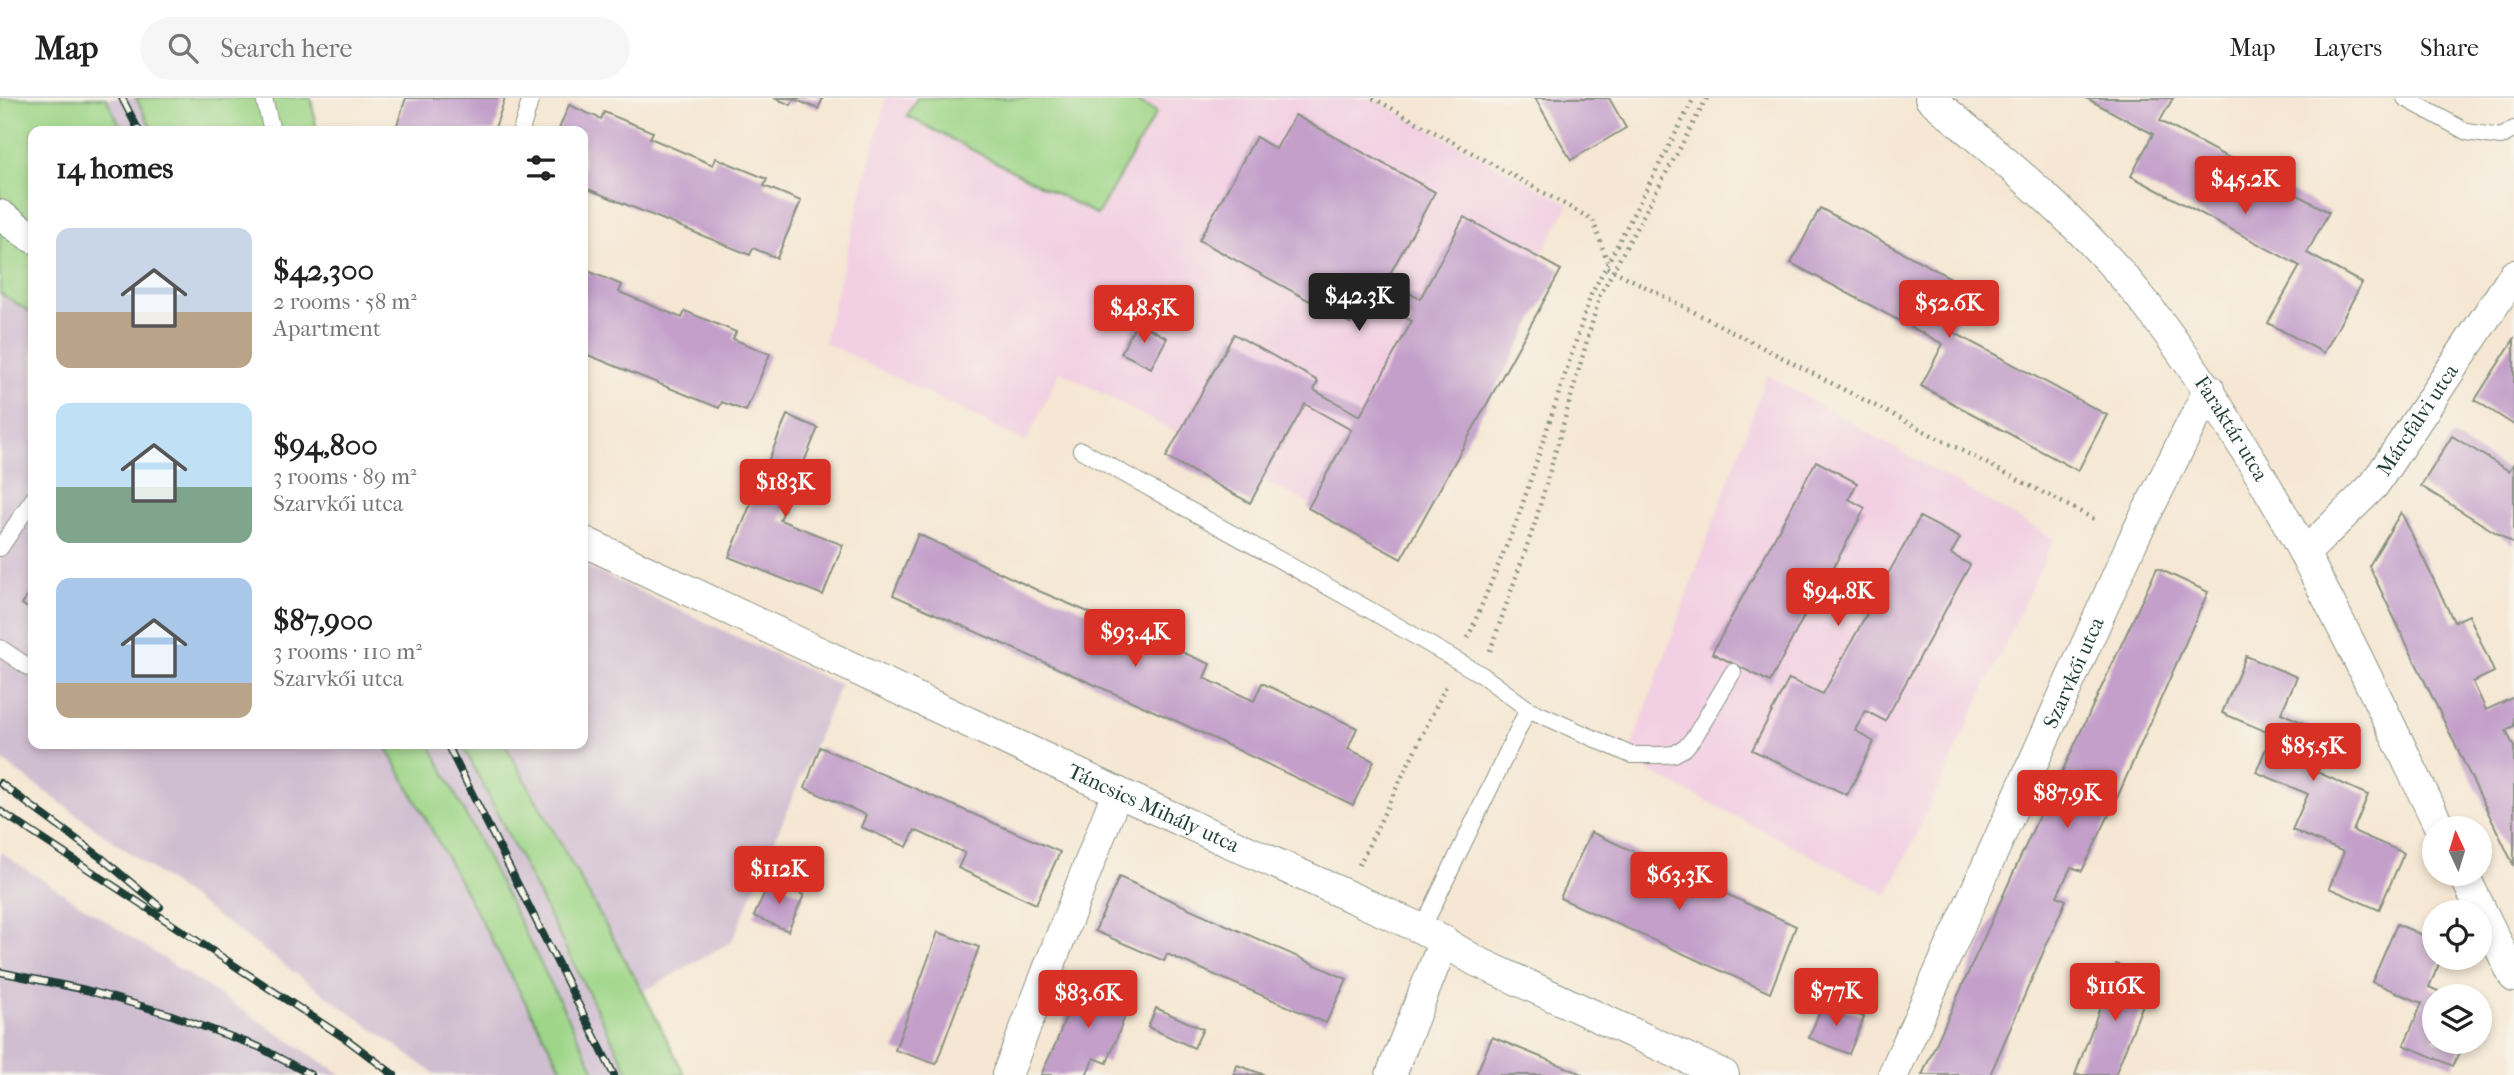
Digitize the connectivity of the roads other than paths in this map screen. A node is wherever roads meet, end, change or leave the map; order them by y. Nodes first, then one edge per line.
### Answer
1 (264, 98) edge
2 (531, 98) edge
3 (1930, 98) edge
4 (2405, 98) edge
5 (271, 126) edge
6 (523, 126) edge
7 (2514, 129) edge
8 (0, 215) edge
9 (28, 235) edge
10 (2514, 275) edge
11 (2209, 389) junction
12 (1080, 450) dead end
13 (28, 506) edge
14 (588, 543) edge
15 (0, 548) edge
16 (2305, 553) junction
17 (0, 648) edge
18 (28, 667) edge
19 (1733, 672) dead end
20 (1528, 709) junction
21 (1117, 792) junction
22 (2434, 816) edge
23 (2469, 886) edge
24 (1433, 935) junction
25 (2514, 977) edge
26 (1007, 1075) edge
27 (1391, 1075) edge
28 (1724, 1075) edge
29 (1893, 1075) edge

1 - 5 lane
2 - 6 lane
3 - 11 street, Faraktár utca
4 - 7 lane
8 - 9 street
10 - 16 street, Márcfalvi utca
11 - 16 street, Faraktár utca
11 - 29 street, Szarvkői utca
12 - 20 lane
13 - 15 lane
14 - 21 street, Táncsics Mihály utca
16 - 22 street, Faraktár utca
17 - 18 lane
19 - 20 lane
20 - 24 lane
21 - 24 street, Táncsics Mihály utca
21 - 26 street
23 - 25 street
24 - 27 street
24 - 28 street, Táncsics Mihály utca

